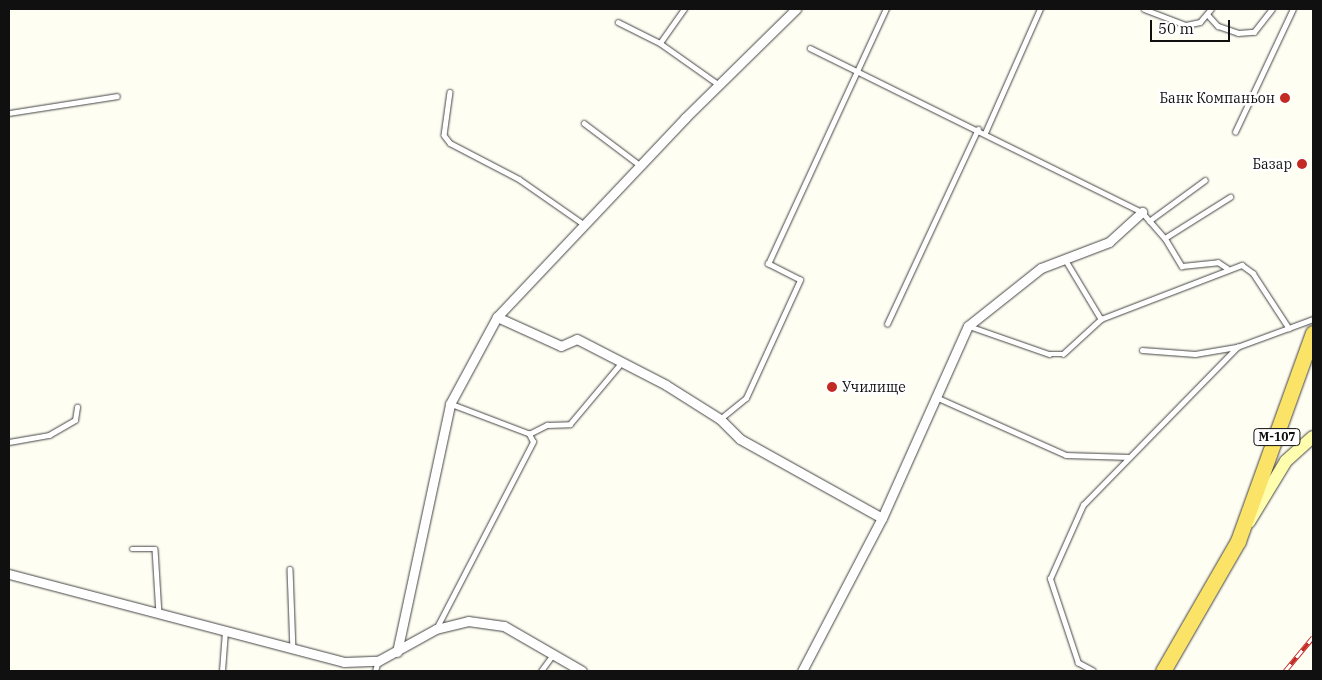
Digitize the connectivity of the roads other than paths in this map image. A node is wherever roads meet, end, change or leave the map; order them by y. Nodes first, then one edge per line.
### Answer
1 (684, 9) edge
2 (796, 9) edge
3 (886, 9) edge
4 (1040, 9) edge
5 (1144, 9) edge
6 (1211, 9) edge
7 (1272, 9) edge
8 (1293, 9) edge
9 (1208, 15) junction
10 (618, 22) dead end
11 (660, 44) junction
12 (810, 48) dead end
13 (854, 70) junction
14 (719, 85) junction
15 (450, 92) dead end
16 (117, 96) dead end
17 (9, 113) edge
18 (584, 123) dead end
19 (978, 129) junction
20 (1235, 132) dead end
21 (985, 133) junction
22 (641, 166) junction
23 (1205, 180) dead end
24 (1230, 197) dead end
25 (1142, 212) junction
26 (1149, 221) junction
27 (586, 225) junction
28 (1165, 238) junction
29 (1065, 259) junction
30 (1227, 268) junction
31 (498, 317) junction
32 (1101, 319) junction
33 (1313, 320) edge
34 (887, 324) dead end
35 (968, 326) junction
36 (1290, 328) junction
37 (1313, 333) edge
38 (1237, 347) junction
39 (1142, 350) dead end
40 (622, 362) junction
41 (936, 397) junction
42 (450, 404) junction
43 (77, 407) dead end
44 (720, 419) junction
45 (529, 434) junction
46 (1313, 437) edge
47 (9, 442) edge
48 (1128, 457) junction
49 (882, 518) junction
50 (1238, 541) junction
51 (132, 549) dead end
52 (290, 569) dead end
53 (9, 574) edge
54 (159, 614) junction
55 (436, 629) junction
56 (224, 631) junction
57 (293, 649) junction
58 (397, 652) junction
59 (552, 656) junction
60 (378, 661) junction
61 (222, 671) edge
62 (375, 671) edge
63 (541, 671) edge
64 (582, 671) edge
65 (802, 671) edge
66 (1093, 671) edge
67 (1164, 671) edge

1 - 11 lane
2 - 14 street
3 - 13 lane
4 - 21 lane
5 - 9 lane
6 - 9 lane
7 - 9 lane
8 - 20 lane
10 - 11 lane
11 - 14 lane
12 - 13 lane
13 - 19 lane
13 - 44 lane
14 - 22 street
15 - 27 lane
16 - 17 lane
18 - 22 lane
19 - 21 lane
19 - 34 lane
21 - 25 lane
22 - 27 street
23 - 26 lane
24 - 28 lane
25 - 26 lane
25 - 29 street
26 - 28 lane
27 - 31 street
28 - 30 lane
29 - 32 lane
29 - 35 street
30 - 32 lane
30 - 36 lane
31 - 40 street
31 - 42 street
32 - 35 lane
33 - 36 lane
35 - 41 street
36 - 38 lane
37 - 50 main road, М-107
38 - 39 lane
38 - 48 lane
40 - 44 street
40 - 45 lane
41 - 48 lane
41 - 49 street
42 - 45 lane
42 - 58 street
43 - 47 lane
44 - 49 street
45 - 55 lane
46 - 50 street
48 - 66 lane
49 - 65 street
50 - 67 main road, М-107
51 - 54 lane
52 - 57 lane
53 - 54 street
54 - 56 street
55 - 58 street
55 - 59 street
56 - 57 street
56 - 61 lane
57 - 60 street
58 - 60 street
59 - 63 lane
59 - 64 street
60 - 62 lane

